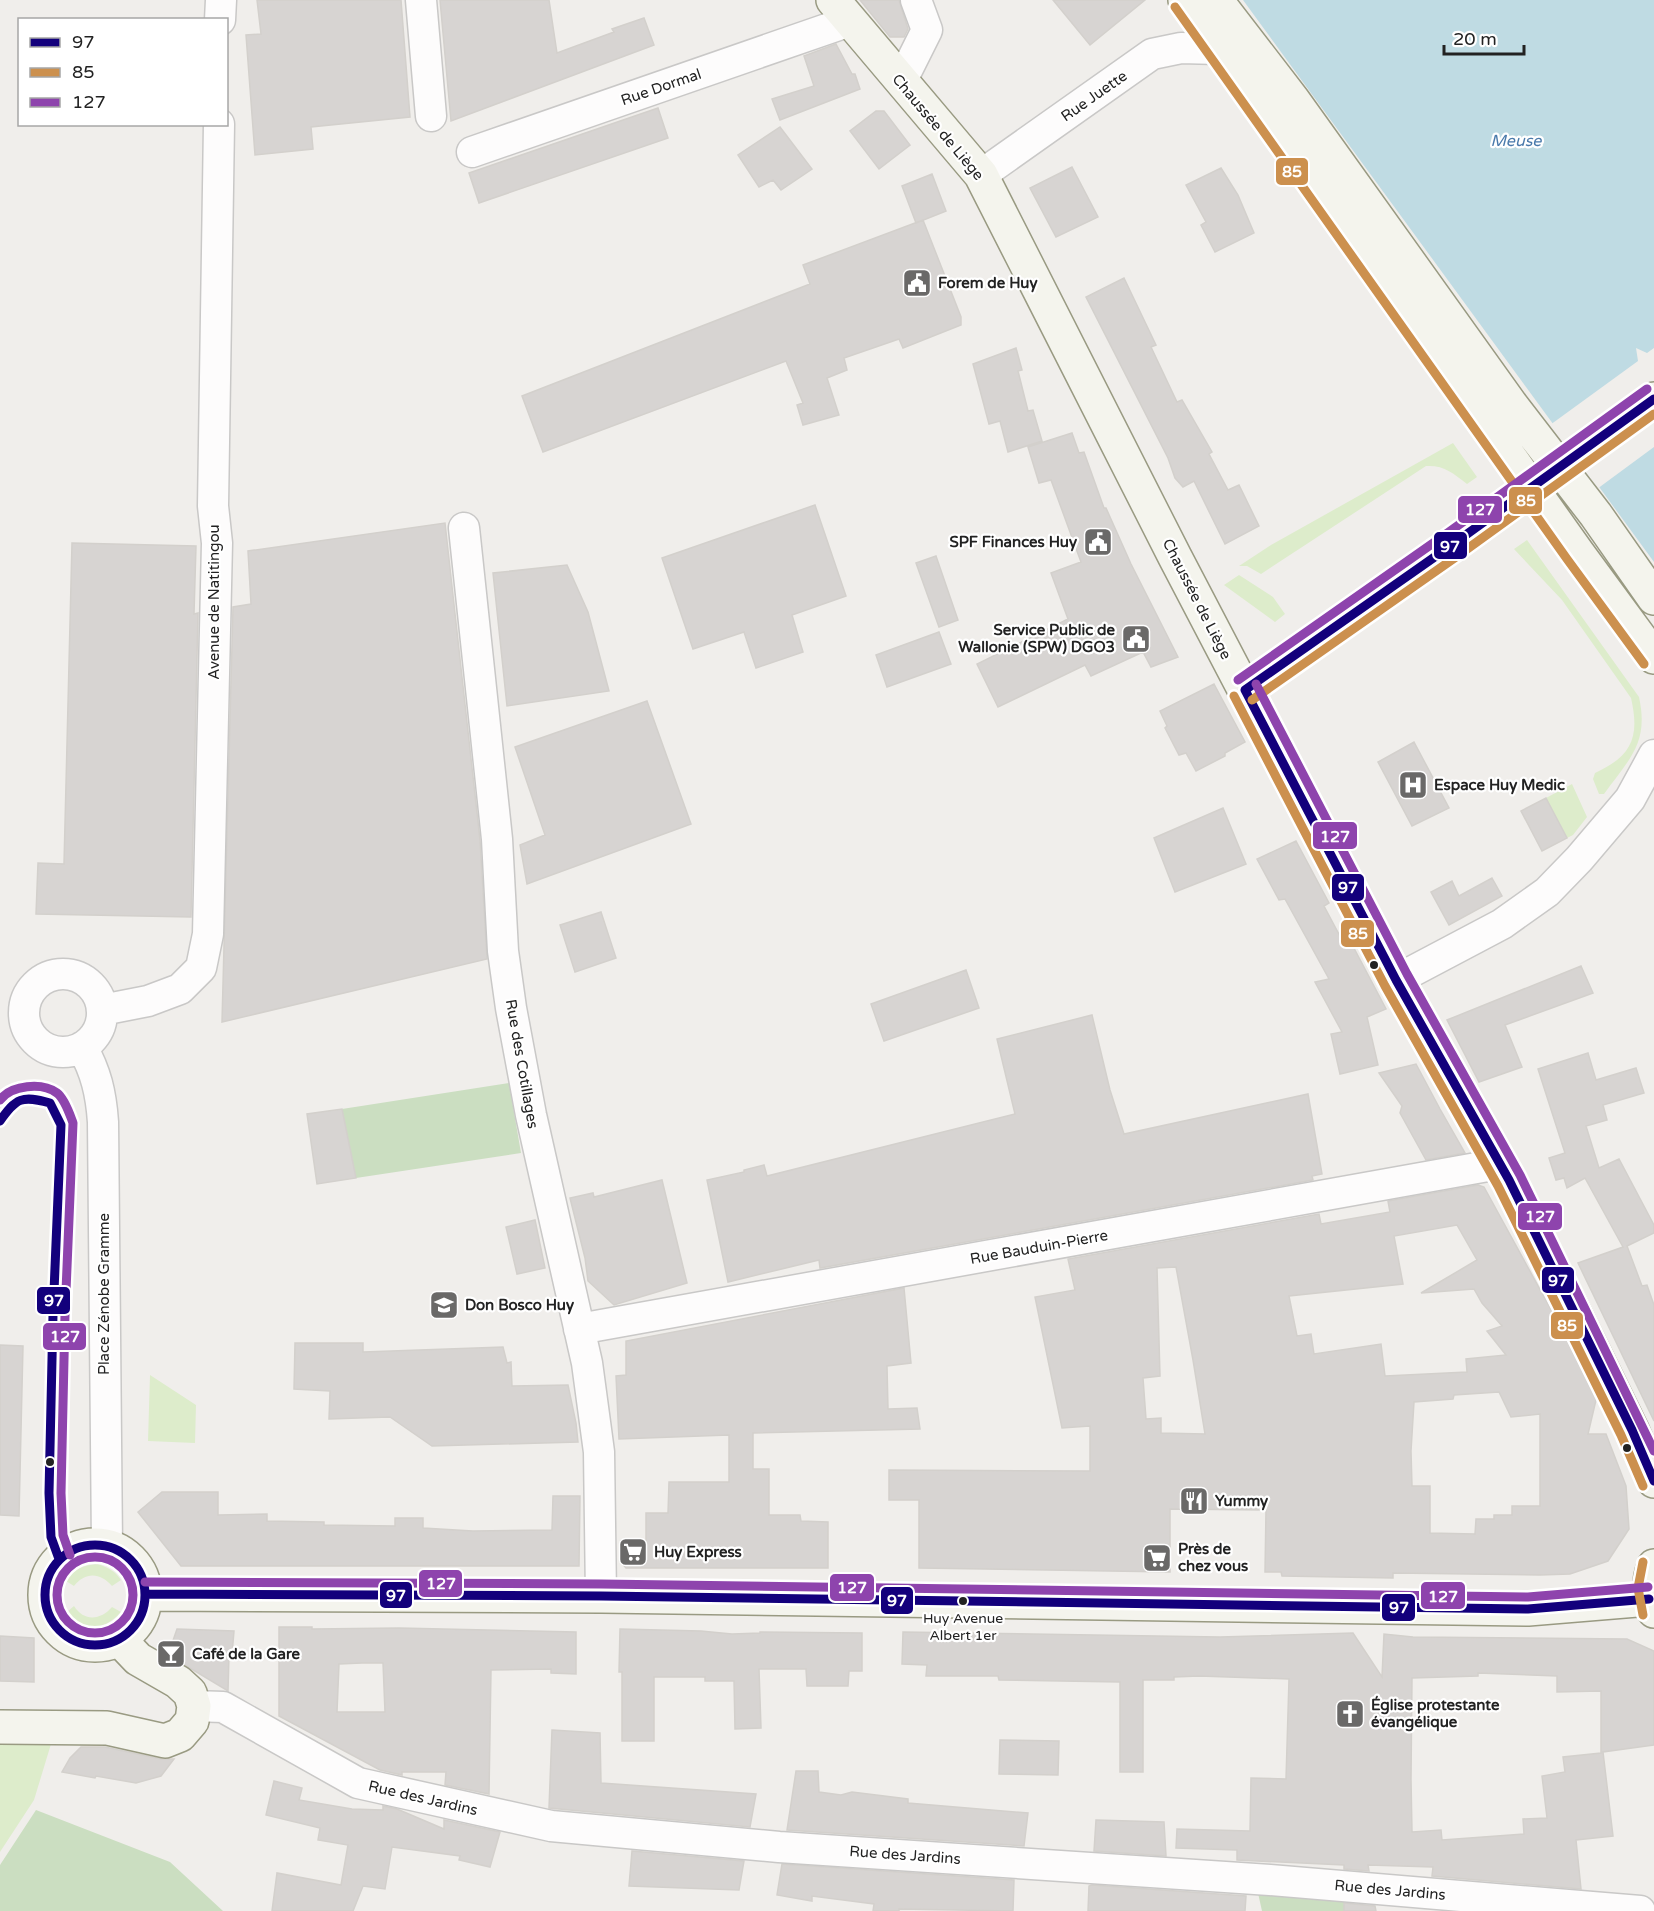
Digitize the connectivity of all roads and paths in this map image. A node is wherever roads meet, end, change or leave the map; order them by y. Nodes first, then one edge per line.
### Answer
1 (221, 0) edge
2 (421, 0) edge
3 (916, 0) edge
4 (1185, 0) edge
5 (1216, 0) edge
6 (841, 11) edge
7 (220, 18) edge
8 (1218, 49) junction
9 (902, 82) junction
10 (431, 116) dead end
11 (219, 126) edge
12 (472, 152) dead end
13 (981, 176) junction
14 (1654, 399) edge
15 (1560, 467) junction
16 (464, 528) dead end
17 (1654, 598) edge
18 (1654, 657) edge
19 (1245, 690) junction
20 (1654, 754) edge
21 (1396, 980) junction
22 (102, 1010) junction
23 (82, 1047) junction
24 (1499, 1164) junction
25 (579, 1329) junction
26 (1654, 1481) edge
27 (107, 1546) junction
28 (1654, 1566) edge
29 (145, 1594) junction
30 (601, 1596) junction
31 (1652, 1605) edge
32 (119, 1639) junction
33 (194, 1706) junction
34 (0, 1727) edge
35 (1640, 1911) edge

1 - 7 street
2 - 10 street
3 - 9 street
4 - 8 street
5 - 15 street
6 - 9 street, Chaussée de Liège
6 - 12 street, Rue Dormal
8 - 13 street, Rue Juette
8 - 18 street
9 - 13 street, Chaussée de Liège
11 - 22 street, Avenue de Natitingou
13 - 19 street, Chaussée de Liège
14 - 15 street
15 - 17 street
15 - 19 street, bridge
16 - 25 street, Rue des Cotillages
19 - 21 street, Chaussée de Liège
20 - 21 street
21 - 24 street, Chaussée de Liège
22 - 23 street
22 - 23 street
23 - 27 street, Place Zénobe Gramme
24 - 25 street, Rue Bauduin-Pierre
24 - 26 street, Chaussée de Liège
25 - 30 street, Rue des Cotillages
27 - 29 street
27 - 32 street
28 - 31 street
29 - 30 street
29 - 32 street
30 - 31 street
32 - 33 street
33 - 34 street
33 - 35 street, Rue des Jardins

